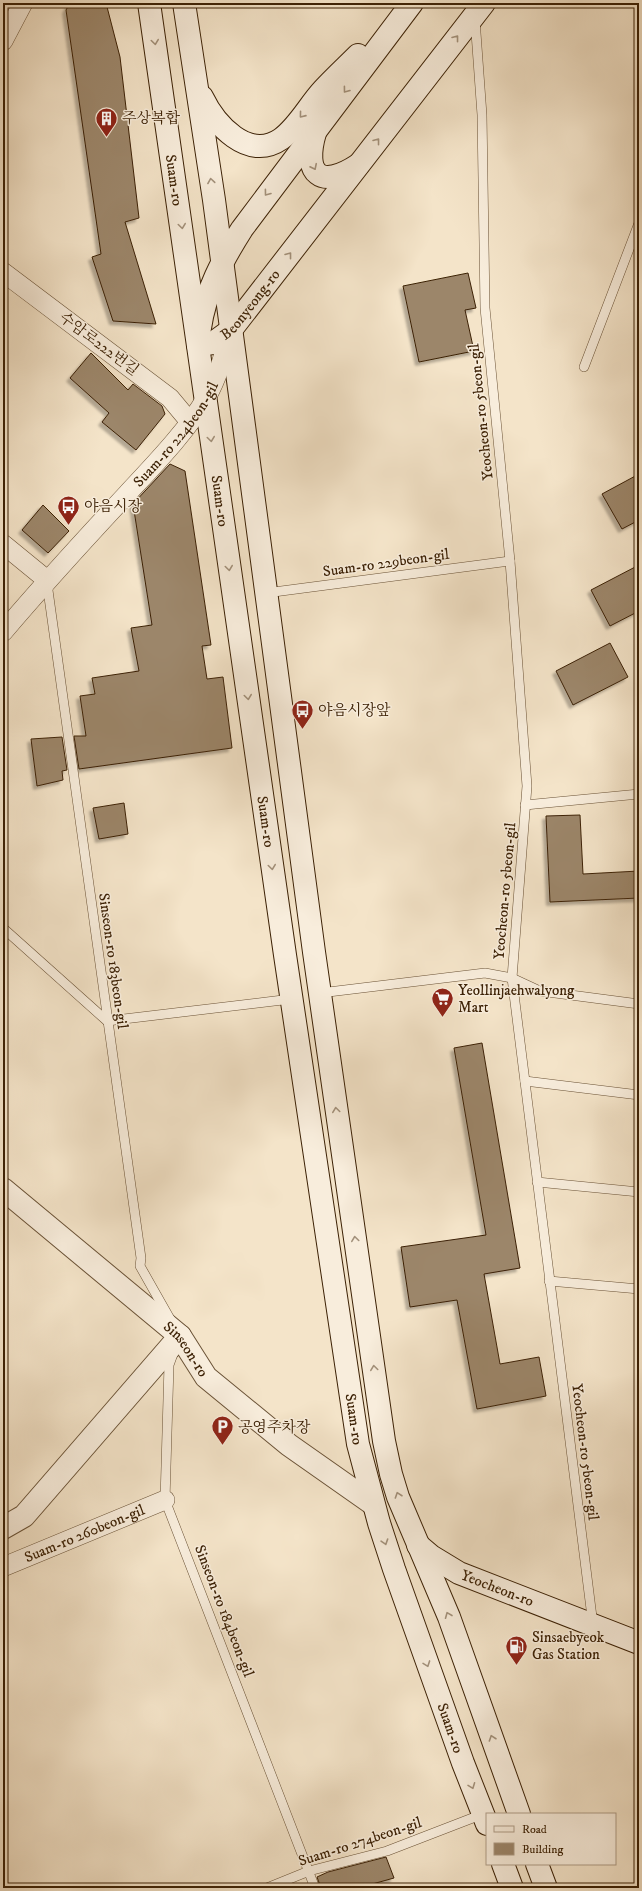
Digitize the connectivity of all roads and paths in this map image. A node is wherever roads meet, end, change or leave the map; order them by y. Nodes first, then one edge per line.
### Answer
1 (23, 3) edge
2 (150, 3) edge
3 (184, 3) edge
4 (410, 5) edge
5 (479, 9) edge
6 (3, 41) edge
7 (195, 81) junction
8 (315, 130) junction
9 (359, 164) junction
10 (639, 223) edge
11 (222, 262) junction
12 (3, 272) edge
13 (231, 330) junction
14 (198, 345) junction
15 (584, 367) dead end
16 (206, 399) junction
17 (190, 422) junction
18 (3, 544) edge
19 (510, 561) junction
20 (47, 580) junction
21 (266, 593) junction
22 (3, 632) edge
23 (639, 794) edge
24 (525, 805) junction
25 (3, 928) edge
26 (512, 978) junction
27 (320, 993) junction
28 (291, 998) junction
29 (639, 1004) edge
30 (107, 1021) junction
31 (524, 1081) junction
32 (639, 1095) edge
33 (537, 1182) junction
34 (3, 1189) edge
35 (639, 1192) edge
36 (550, 1281) junction
37 (639, 1289) edge
38 (180, 1336) junction
39 (165, 1500) junction
40 (373, 1504) junction
41 (3, 1528) edge
42 (418, 1544) junction
43 (3, 1566) edge
44 (593, 1626) junction
45 (639, 1643) edge
46 (519, 1813) edge
47 (485, 1819) edge
48 (503, 1865) edge
49 (537, 1865) edge
50 (309, 1871) junction
51 (267, 1888) edge
52 (315, 1888) edge
53 (512, 1888) edge
54 (546, 1888) edge

1 - 6 street
2 -> 14 main road, Suam-ro
3 - 7 main road, Suam-ro
4 -> 7 main road
4 -> 8 main road, Beonyeong-ro
9 -> 5 main road, Beonyeong-ro
5 - 19 lane, Yeocheon-ro 5beon-gil
11 -> 7 main road, Suam-ro
8 -> 9 main road
8 -> 11 main road, Beonyeong-ro
13 -> 9 main road, Beonyeong-ro
10 - 15 lane
11 - 13 main road, Suam-ro
11 - 14 main road, Beonyeong-ro
12 - 17 street, 수암로222번길
13 - 14 main road, Beonyeong-ro
13 - 16 street, Suam-ro 224beon-gil
13 - 21 main road, Suam-ro
14 - 16 main road, Suam-ro
16 - 17 street, Suam-ro 224beon-gil
16 -> 28 main road, Suam-ro
17 - 20 street, Suam-ro 224beon-gil
18 - 20 street
19 - 21 lane, Suam-ro 229beon-gil
19 - 24 lane, Yeocheon-ro 5beon-gil
20 - 22 street, Suam-ro 224beon-gil
20 - 30 lane, Sinseon-ro 183beon-gil
21 - 27 main road, Suam-ro
23 - 24 lane, Yeocheon-ro 5beon-gil
24 - 26 lane, Yeocheon-ro 5beon-gil
25 - 30 lane
26 - 27 lane
26 - 29 lane, Yeocheon-ro 5beon-gil
26 - 31 lane, Yeocheon-ro 5beon-gil
42 -> 27 main road, Suam-ro
28 - 30 lane
28 - 40 main road, Suam-ro
30 - 38 lane, Sinseon-ro 183beon-gil
31 - 32 lane
31 - 33 lane, Yeocheon-ro 5beon-gil
33 - 35 lane
33 - 36 lane, Yeocheon-ro 5beon-gil
34 - 38 main road, Sinseon-ro
36 - 37 lane
36 - 44 lane, Yeocheon-ro 5beon-gil
38 - 39 lane, Sinseon-ro 184beon-gil
38 - 40 main road, Sinseon-ro
38 - 41 main road
39 - 43 street, Suam-ro 260beon-gil
39 - 50 lane, Sinseon-ro 184beon-gil
40 - 42 main road, Yeocheon-ro
40 -> 47 main road, Suam-ro
42 - 44 main road, Yeocheon-ro
46 -> 42 main road, Suam-ro
44 - 45 main road, Yeocheon-ro
47 - 50 lane, Suam-ro 274beon-gil
48 - 53 main road
49 - 54 main road
50 - 51 lane, Suam-ro 274beon-gil
50 - 52 lane, Sinseon-ro 184beon-gil

